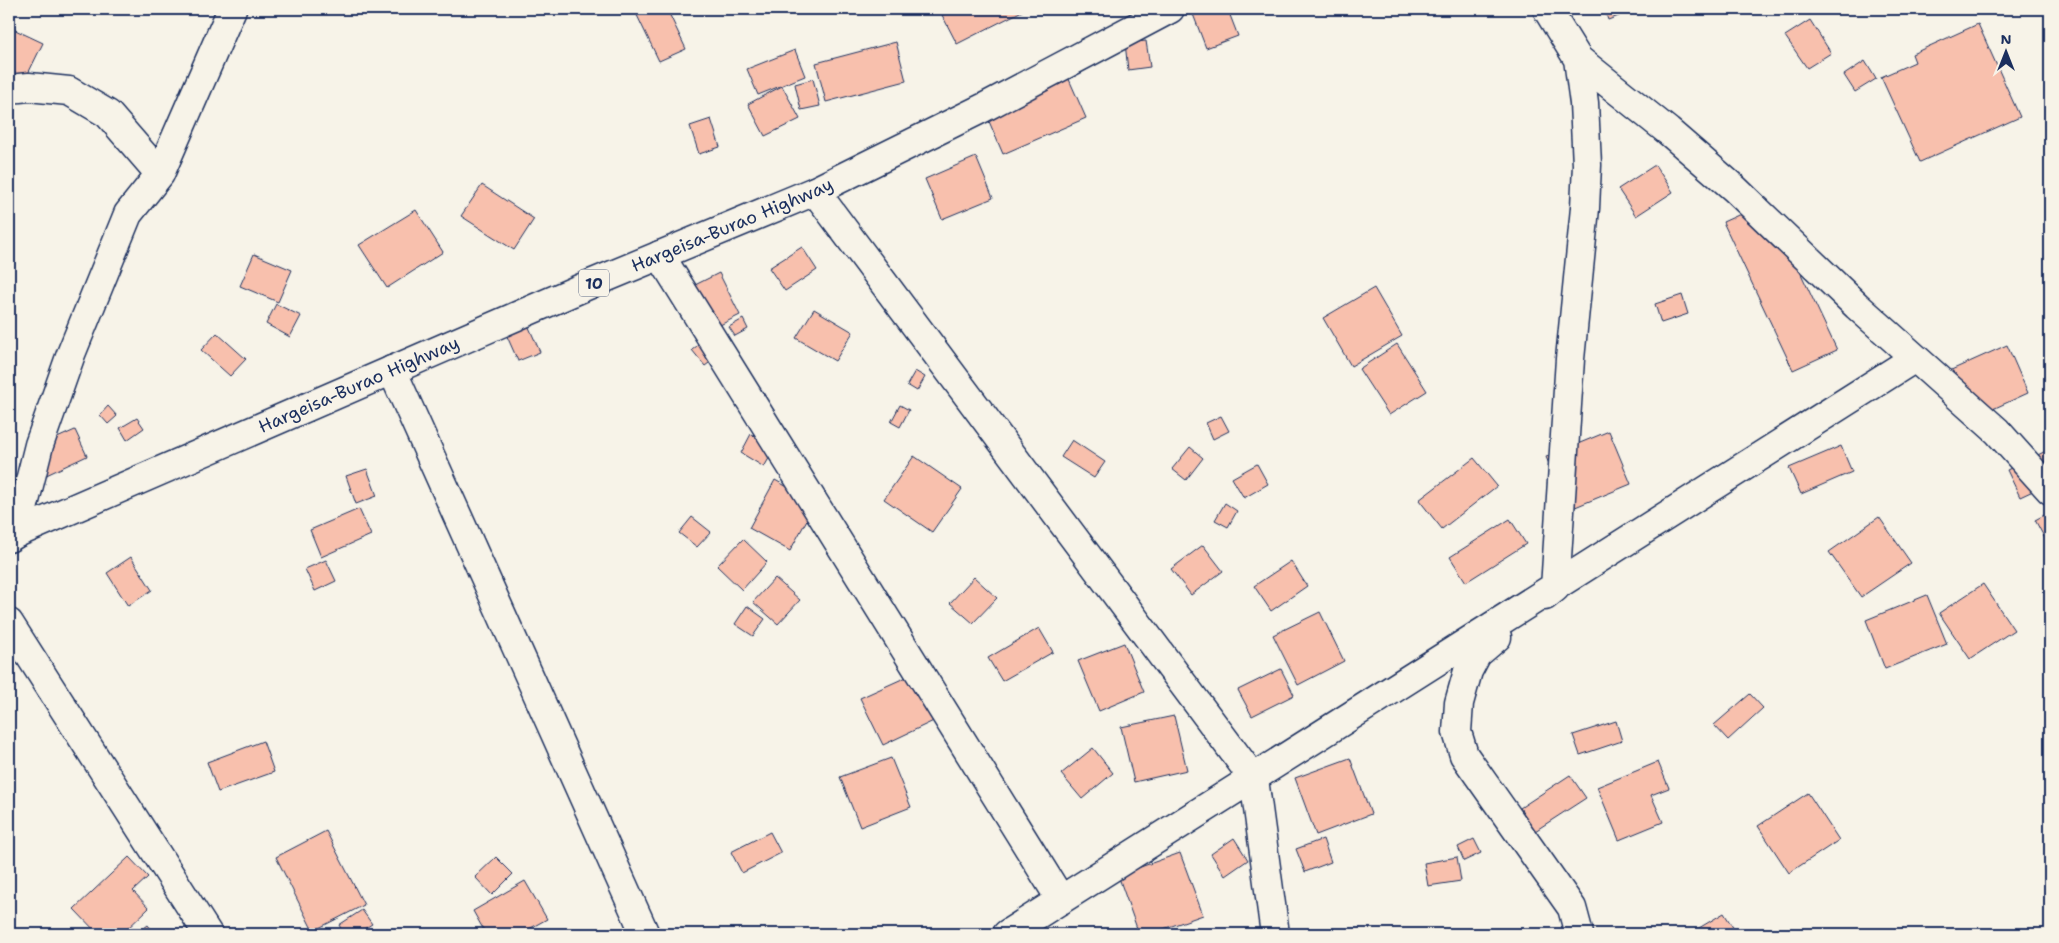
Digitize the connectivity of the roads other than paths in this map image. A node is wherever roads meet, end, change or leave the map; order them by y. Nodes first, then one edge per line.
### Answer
1 (232, 9) edge
2 (1170, 9) edge
3 (1547, 9) edge
4 (1578, 59) junction
5 (9, 89) edge
6 (160, 174) junction
7 (815, 191) junction
8 (660, 255) junction
9 (1915, 358) junction
10 (392, 370) junction
11 (2050, 490) edge
12 (13, 536) edge
13 (1555, 588) junction
14 (9, 623) edge
15 (1254, 778) junction
16 (1061, 900) junction
17 (208, 934) edge
18 (645, 934) edge
19 (1007, 934) edge
20 (1275, 934) edge
21 (1579, 934) edge

1 - 6 main road
2 - 7 main road, Hargeisa-Burao Highway / 10
3 - 4 main road
4 - 9 main road
4 - 13 main road
5 - 6 main road
6 - 12 main road
7 - 8 main road, Hargeisa-Burao Highway / 10
7 - 15 main road
8 - 10 main road, Hargeisa-Burao Highway / 10
8 - 16 main road
9 - 11 main road
9 - 13 main road
10 - 12 main road, Hargeisa-Burao Highway / 10
10 - 18 main road
13 - 15 main road
13 - 21 main road
14 - 17 main road
15 - 16 main road
15 - 20 main road
16 - 19 main road

